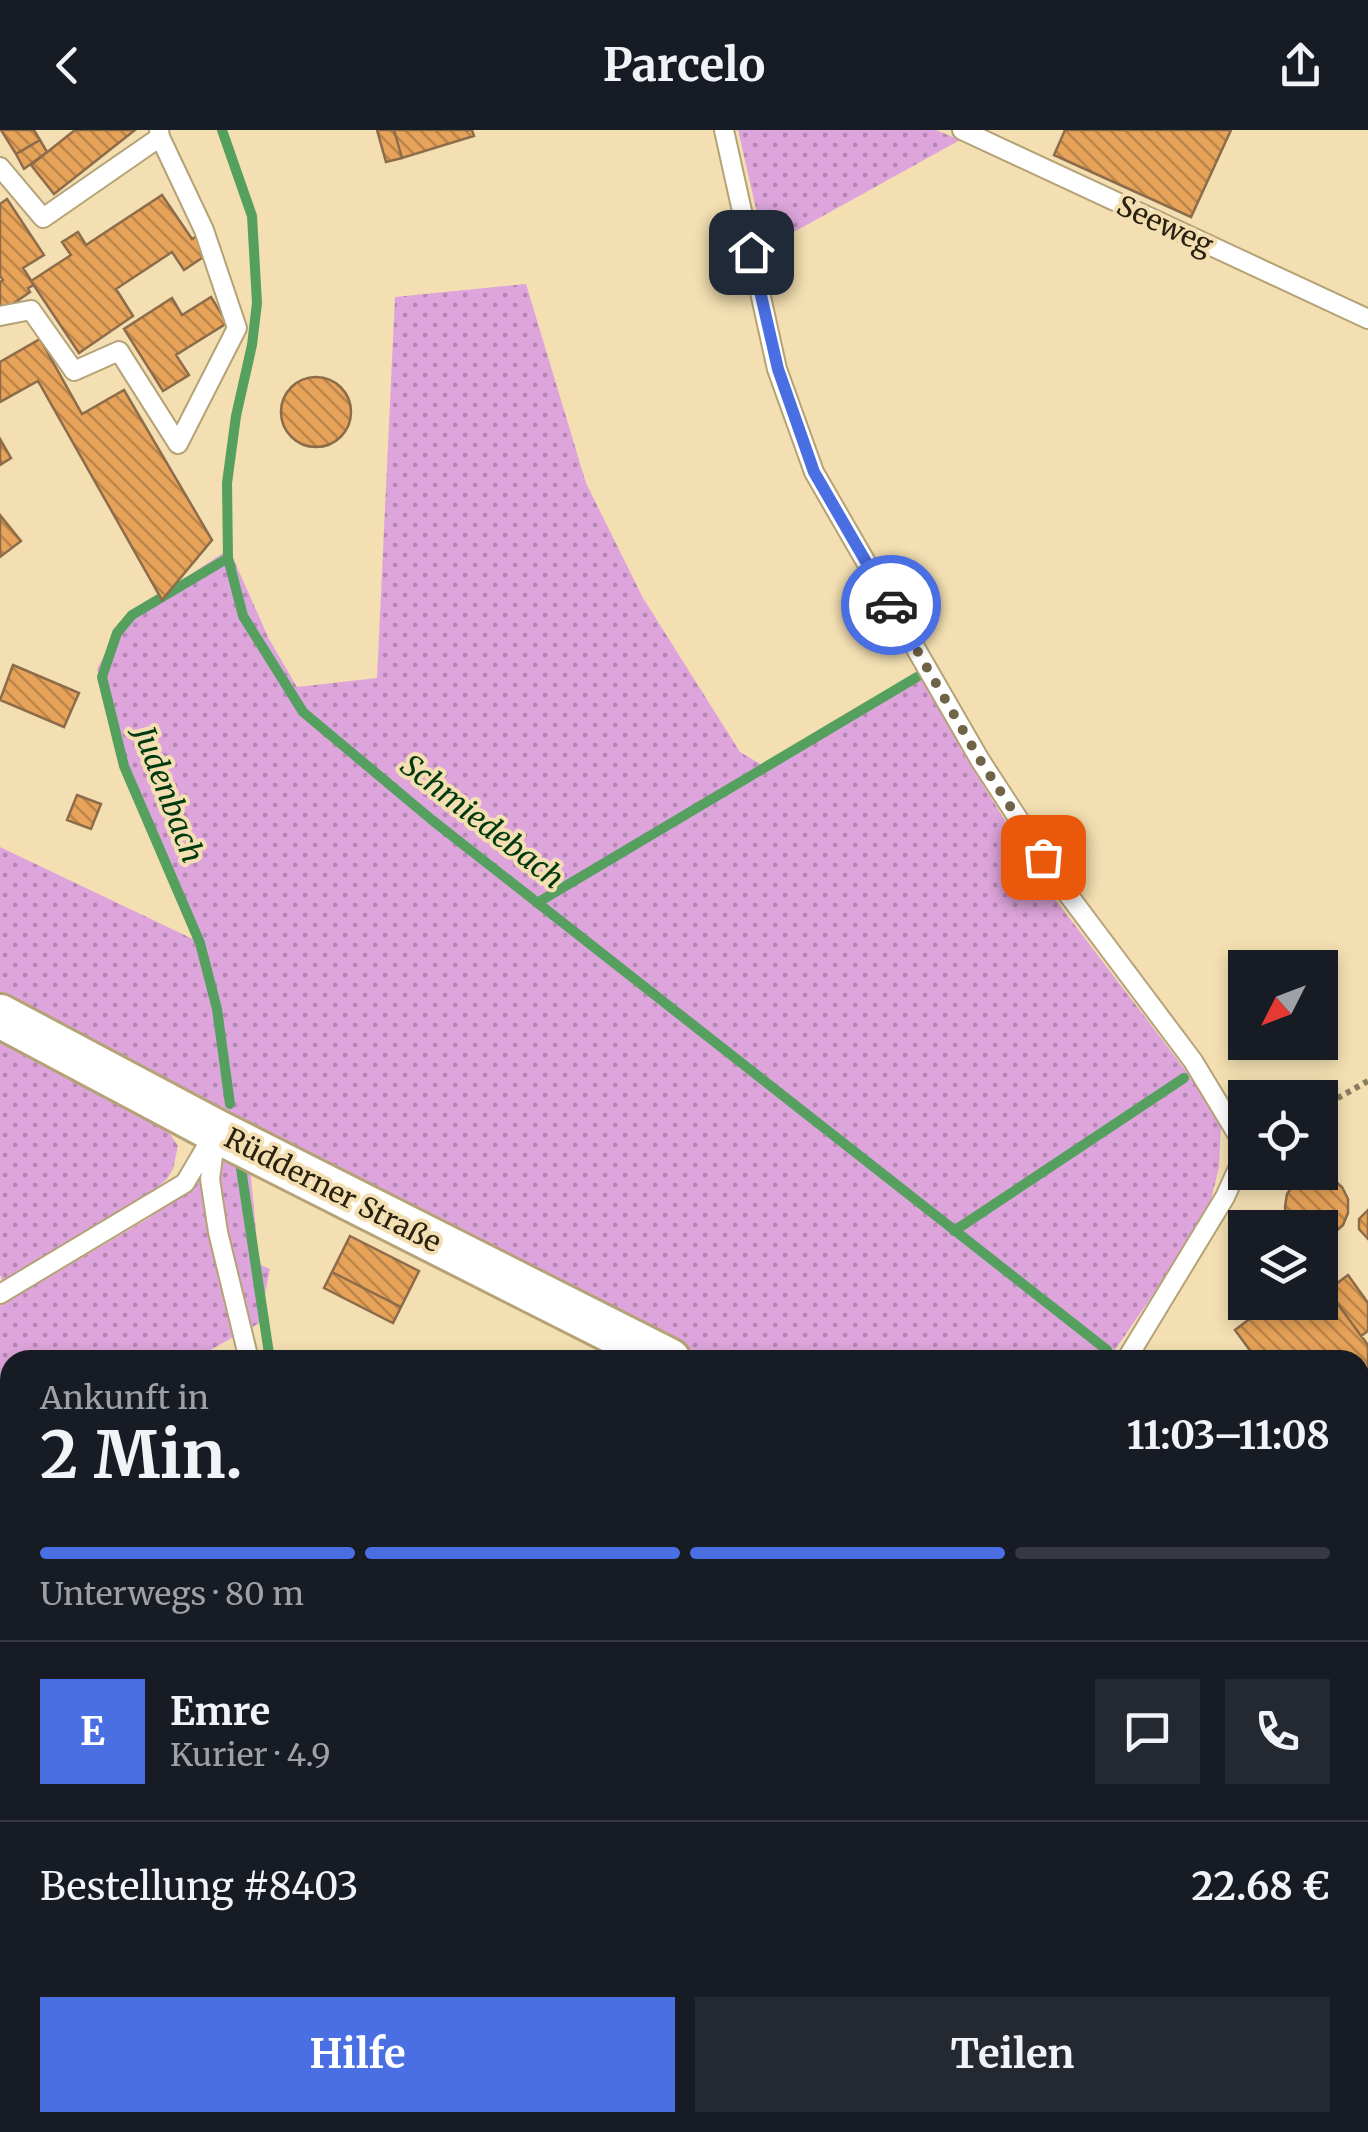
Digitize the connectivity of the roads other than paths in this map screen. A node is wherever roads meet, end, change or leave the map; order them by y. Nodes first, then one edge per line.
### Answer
1 (724, 130) edge
2 (962, 130) edge
3 (160, 134) edge
4 (0, 167) edge
5 (0, 316) edge
6 (1368, 319) edge
7 (0, 1016) edge
8 (1228, 1120) edge
9 (216, 1131) junction
10 (1228, 1189) edge
11 (0, 1294) edge
12 (247, 1350) edge
13 (650, 1350) edge
14 (1132, 1350) edge

1 - 8 lane
2 - 6 lane, Seeweg
3 - 4 lane
3 - 5 lane
7 - 9 street, Rüdderner Straße
9 - 11 lane
9 - 12 lane
9 - 13 street, Rüdderner Straße
10 - 14 lane

